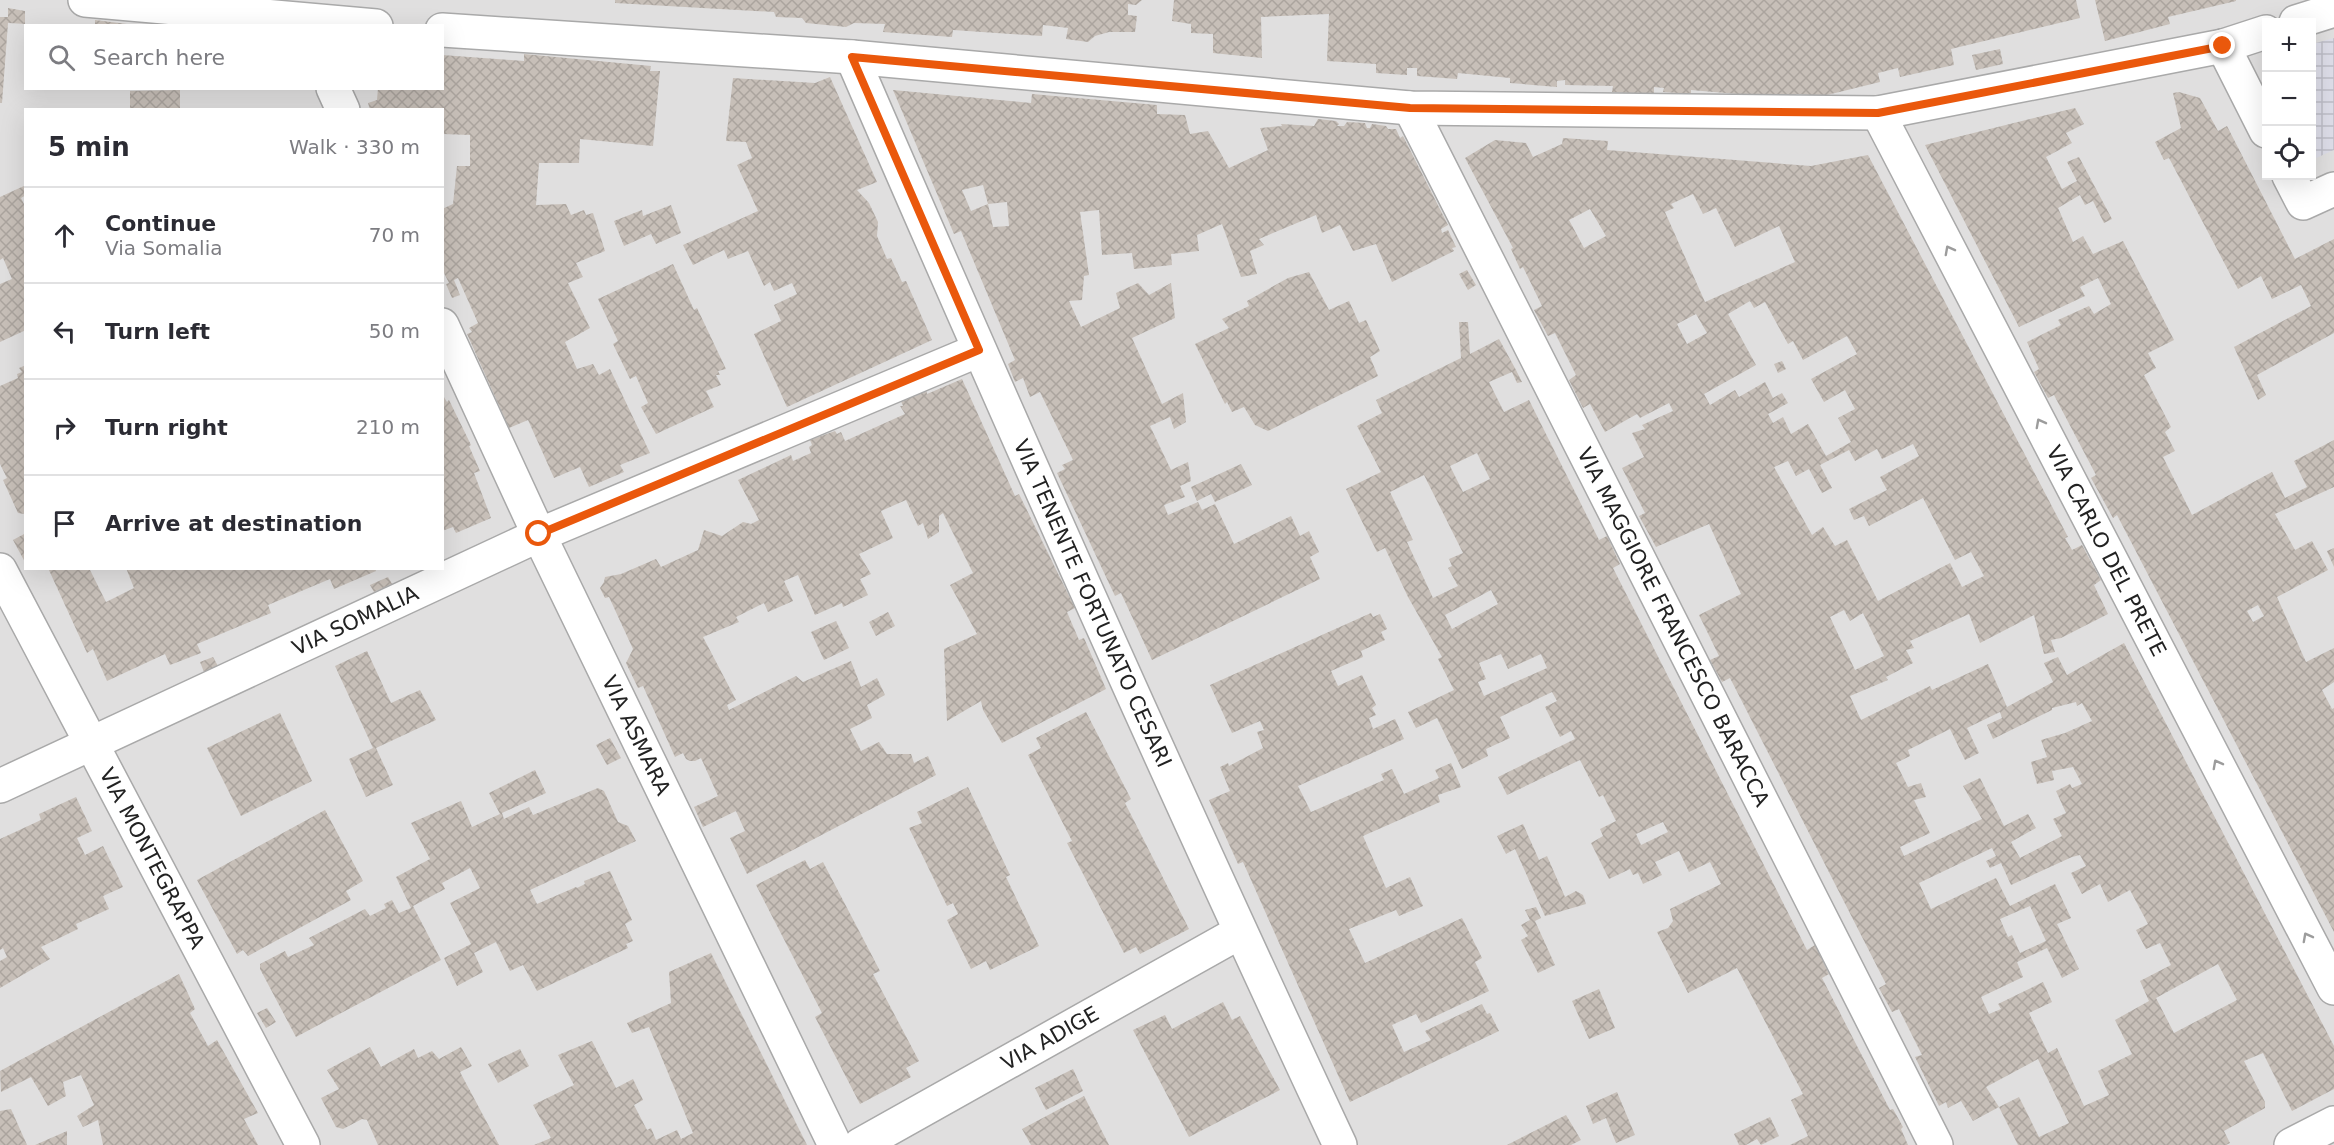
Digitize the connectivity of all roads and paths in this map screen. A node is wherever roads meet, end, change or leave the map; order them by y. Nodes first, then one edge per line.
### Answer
1 (85, 0) edge
2 (2334, 10) edge
3 (2309, 18) edge
4 (303, 23) edge
5 (327, 24) edge
6 (444, 30) edge
7 (2262, 33) edge
8 (2223, 46) junction
9 (852, 57) junction
10 (334, 90) edge
11 (342, 108) edge
12 (1410, 108) junction
13 (1878, 113) junction
14 (2263, 126) edge
15 (2291, 180) edge
16 (2334, 189) edge
17 (444, 329) edge
18 (979, 350) junction
19 (539, 534) junction
20 (0, 570) edge
21 (92, 742) junction
22 (0, 786) edge
23 (1240, 932) junction
24 (2334, 988) edge
25 (2334, 1123) edge
26 (303, 1145) edge
27 (835, 1145) edge
28 (860, 1145) edge
29 (1340, 1145) edge
30 (1936, 1145) edge
31 (2291, 1145) edge

1 - 4 street
2 - 3 street
4 - 5 street
6 - 9 street
7 - 8 street
8 - 13 street
8 - 14 street
9 - 12 street
9 - 18 street, VIA TENENTE FORTUNATO CESARI
10 - 11 street
12 - 13 street
12 - 30 street, VIA MAGGIORE FRANCESCO BARACCA
24 -> 13 street, VIA CARLO DEL PRETE
15 - 16 street
17 - 19 street, VIA ASMARA
18 - 19 street, VIA SOMALIA
18 - 23 street, VIA TENENTE FORTUNATO CESARI
19 - 21 street, VIA SOMALIA
19 - 27 street, VIA ASMARA
20 - 21 street, VIA MONTEGRAPPA
21 - 22 street, VIA SOMALIA
21 - 26 street, VIA MONTEGRAPPA
23 - 28 street, VIA ADIGE
23 - 29 street, VIA TENENTE FORTUNATO CESARI
25 - 31 street

